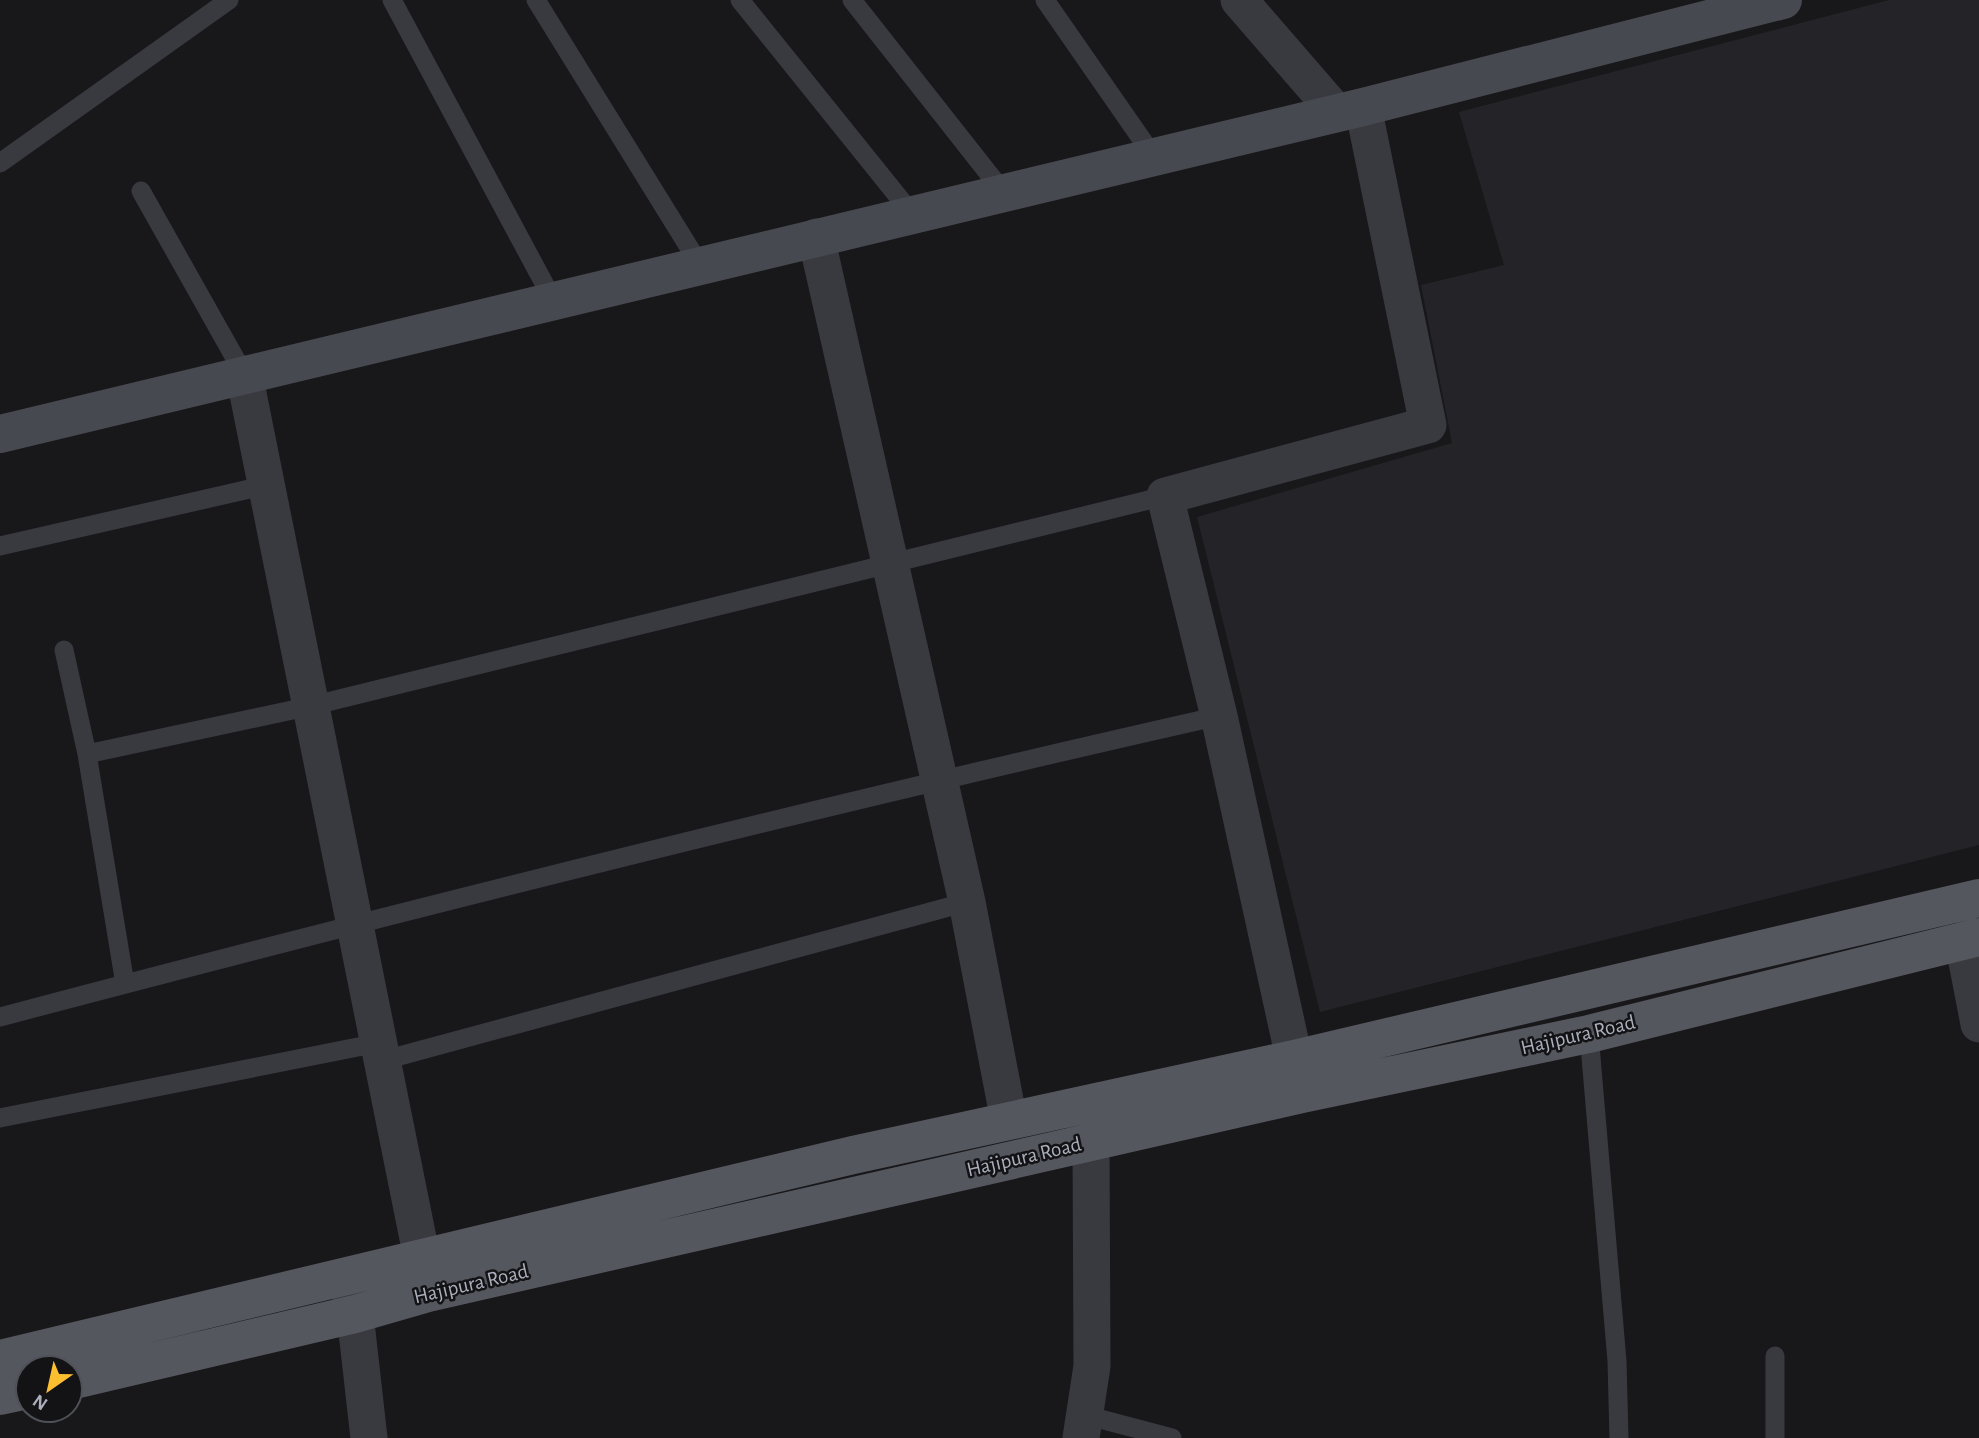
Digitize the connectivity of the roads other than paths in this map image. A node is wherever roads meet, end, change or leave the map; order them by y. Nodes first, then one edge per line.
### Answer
1 (229, 0) edge
2 (392, 0) edge
3 (536, 0) edge
4 (740, 0) edge
5 (852, 0) edge
6 (1045, 0) edge
7 (1239, 0) edge
8 (1783, 0) edge
9 (1350, 110) junction
10 (1154, 157) junction
11 (0, 163) edge
12 (141, 191) dead end
13 (1004, 193) junction
14 (913, 215) junction
15 (817, 237) junction
16 (700, 265) junction
17 (553, 300) junction
18 (244, 374) junction
19 (0, 434) edge
20 (267, 485) junction
21 (1166, 496) junction
22 (0, 546) edge
23 (890, 564) junction
24 (64, 650) dead end
25 (310, 706) junction
26 (1219, 716) junction
27 (87, 754) junction
28 (939, 779) junction
29 (1979, 898) edge
30 (967, 902) junction
31 (354, 923) junction
32 (1971, 939) edge
33 (125, 984) junction
34 (0, 1017) edge
35 (1979, 1024) edge
36 (1589, 1034) junction
37 (379, 1052) junction
38 (1298, 1076) junction
39 (0, 1118) edge
40 (1009, 1121) junction
41 (1091, 1142) junction
42 (425, 1276) junction
43 (351, 1296) junction
44 (1775, 1356) dead end
45 (0, 1359) edge
46 (84, 1377) edge
47 (1083, 1426) edge
48 (369, 1438) edge
49 (1172, 1438) edge
50 (1619, 1438) edge
51 (1775, 1438) edge

1 - 11 lane
2 - 17 lane
3 - 16 lane
4 - 14 lane
5 - 13 lane
6 - 10 lane
7 - 9 street
8 - 9 street
9 - 10 street
9 - 21 street
10 - 13 street
12 - 18 lane
13 - 14 street
14 - 15 street
15 - 16 street
15 - 23 street
16 - 17 street
17 - 18 street
18 - 19 street
18 - 20 street
20 - 22 lane
20 - 25 street
21 - 23 lane
21 - 26 street
23 - 25 lane
23 - 28 street
24 - 27 lane
25 - 27 lane
25 - 31 street
26 - 28 lane
26 - 38 street
27 - 33 lane
28 - 30 street
28 - 31 lane
29 - 38 main road
30 - 37 lane
30 - 40 street
31 - 33 lane
31 - 37 street
32 - 35 street
32 - 36 main road, Hajipura Road
33 - 34 lane
36 - 38 main road, Hajipura Road
36 - 50 lane
37 - 39 lane
37 - 42 street
38 - 40 main road
38 - 41 main road, Hajipura Road
40 - 42 main road
41 - 42 main road, Hajipura Road
41 - 47 street
42 - 43 main road, Hajipura Road
43 - 45 main road
43 - 46 main road, Hajipura Road
43 - 48 street
44 - 51 lane
47 - 49 lane

